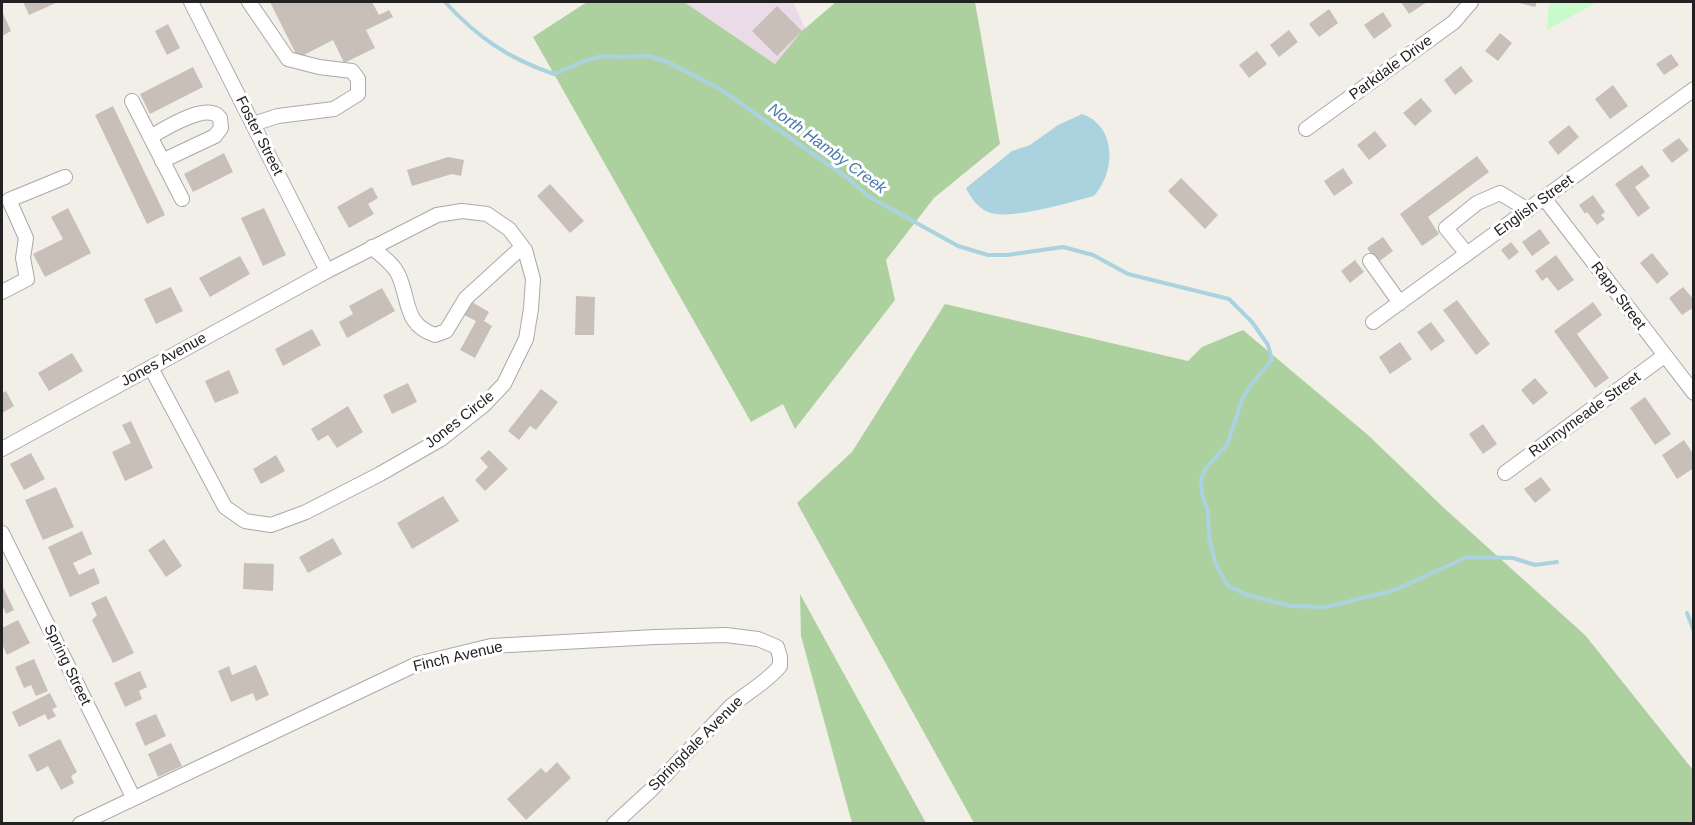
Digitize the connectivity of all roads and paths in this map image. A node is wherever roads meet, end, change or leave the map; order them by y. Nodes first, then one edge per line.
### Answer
1 (191, 2) edge
2 (249, 2) edge
3 (1471, 2) edge
4 (1694, 89) edge
5 (132, 101) dead end
6 (244, 106) junction
7 (220, 118) junction
8 (253, 124) junction
9 (1306, 129) dead end
10 (150, 137) junction
11 (162, 160) junction
12 (65, 177) dead end
13 (1544, 198) junction
14 (182, 199) dead end
15 (1528, 210) junction
16 (522, 247) junction
17 (372, 248) junction
18 (1467, 254) junction
19 (1370, 261) dead end
20 (327, 271) junction
21 (2, 292) edge
22 (1400, 303) junction
23 (1374, 322) dead end
24 (1664, 356) junction
25 (151, 368) junction
26 (1694, 393) edge
27 (2, 449) edge
28 (1505, 473) dead end
29 (2, 533) edge
30 (780, 666) joint
31 (133, 797) junction
32 (80, 824) edge
33 (614, 824) edge

1 - 6 street, Foster Street
2 - 8 street
3 - 9 street, Parkdale Drive
4 - 13 street, English Street
5 - 10 street
6 - 7 street
6 - 8 street, Foster Street
7 - 10 street
7 - 11 street
8 - 20 street, Foster Street
10 - 11 street
11 - 14 street
12 - 21 street
13 - 15 street, English Street
13 - 24 street, Rapp Street
15 - 18 street, English Street
15 - 18 street
16 - 17 street, Jones Circle
16 - 17 street
16 - 25 street, Jones Circle
17 - 20 street, Jones Circle
18 - 22 street, English Street
19 - 22 street
20 - 25 street, Jones Avenue
22 - 23 street, English Street
24 - 26 street, Rapp Street
24 - 28 street, Runnymeade Street
25 - 27 street, Jones Avenue
29 - 31 street, Spring Street
30 - 31 street, Finch Avenue
30 - 33 street, Springdale Avenue
31 - 32 street, Finch Avenue

